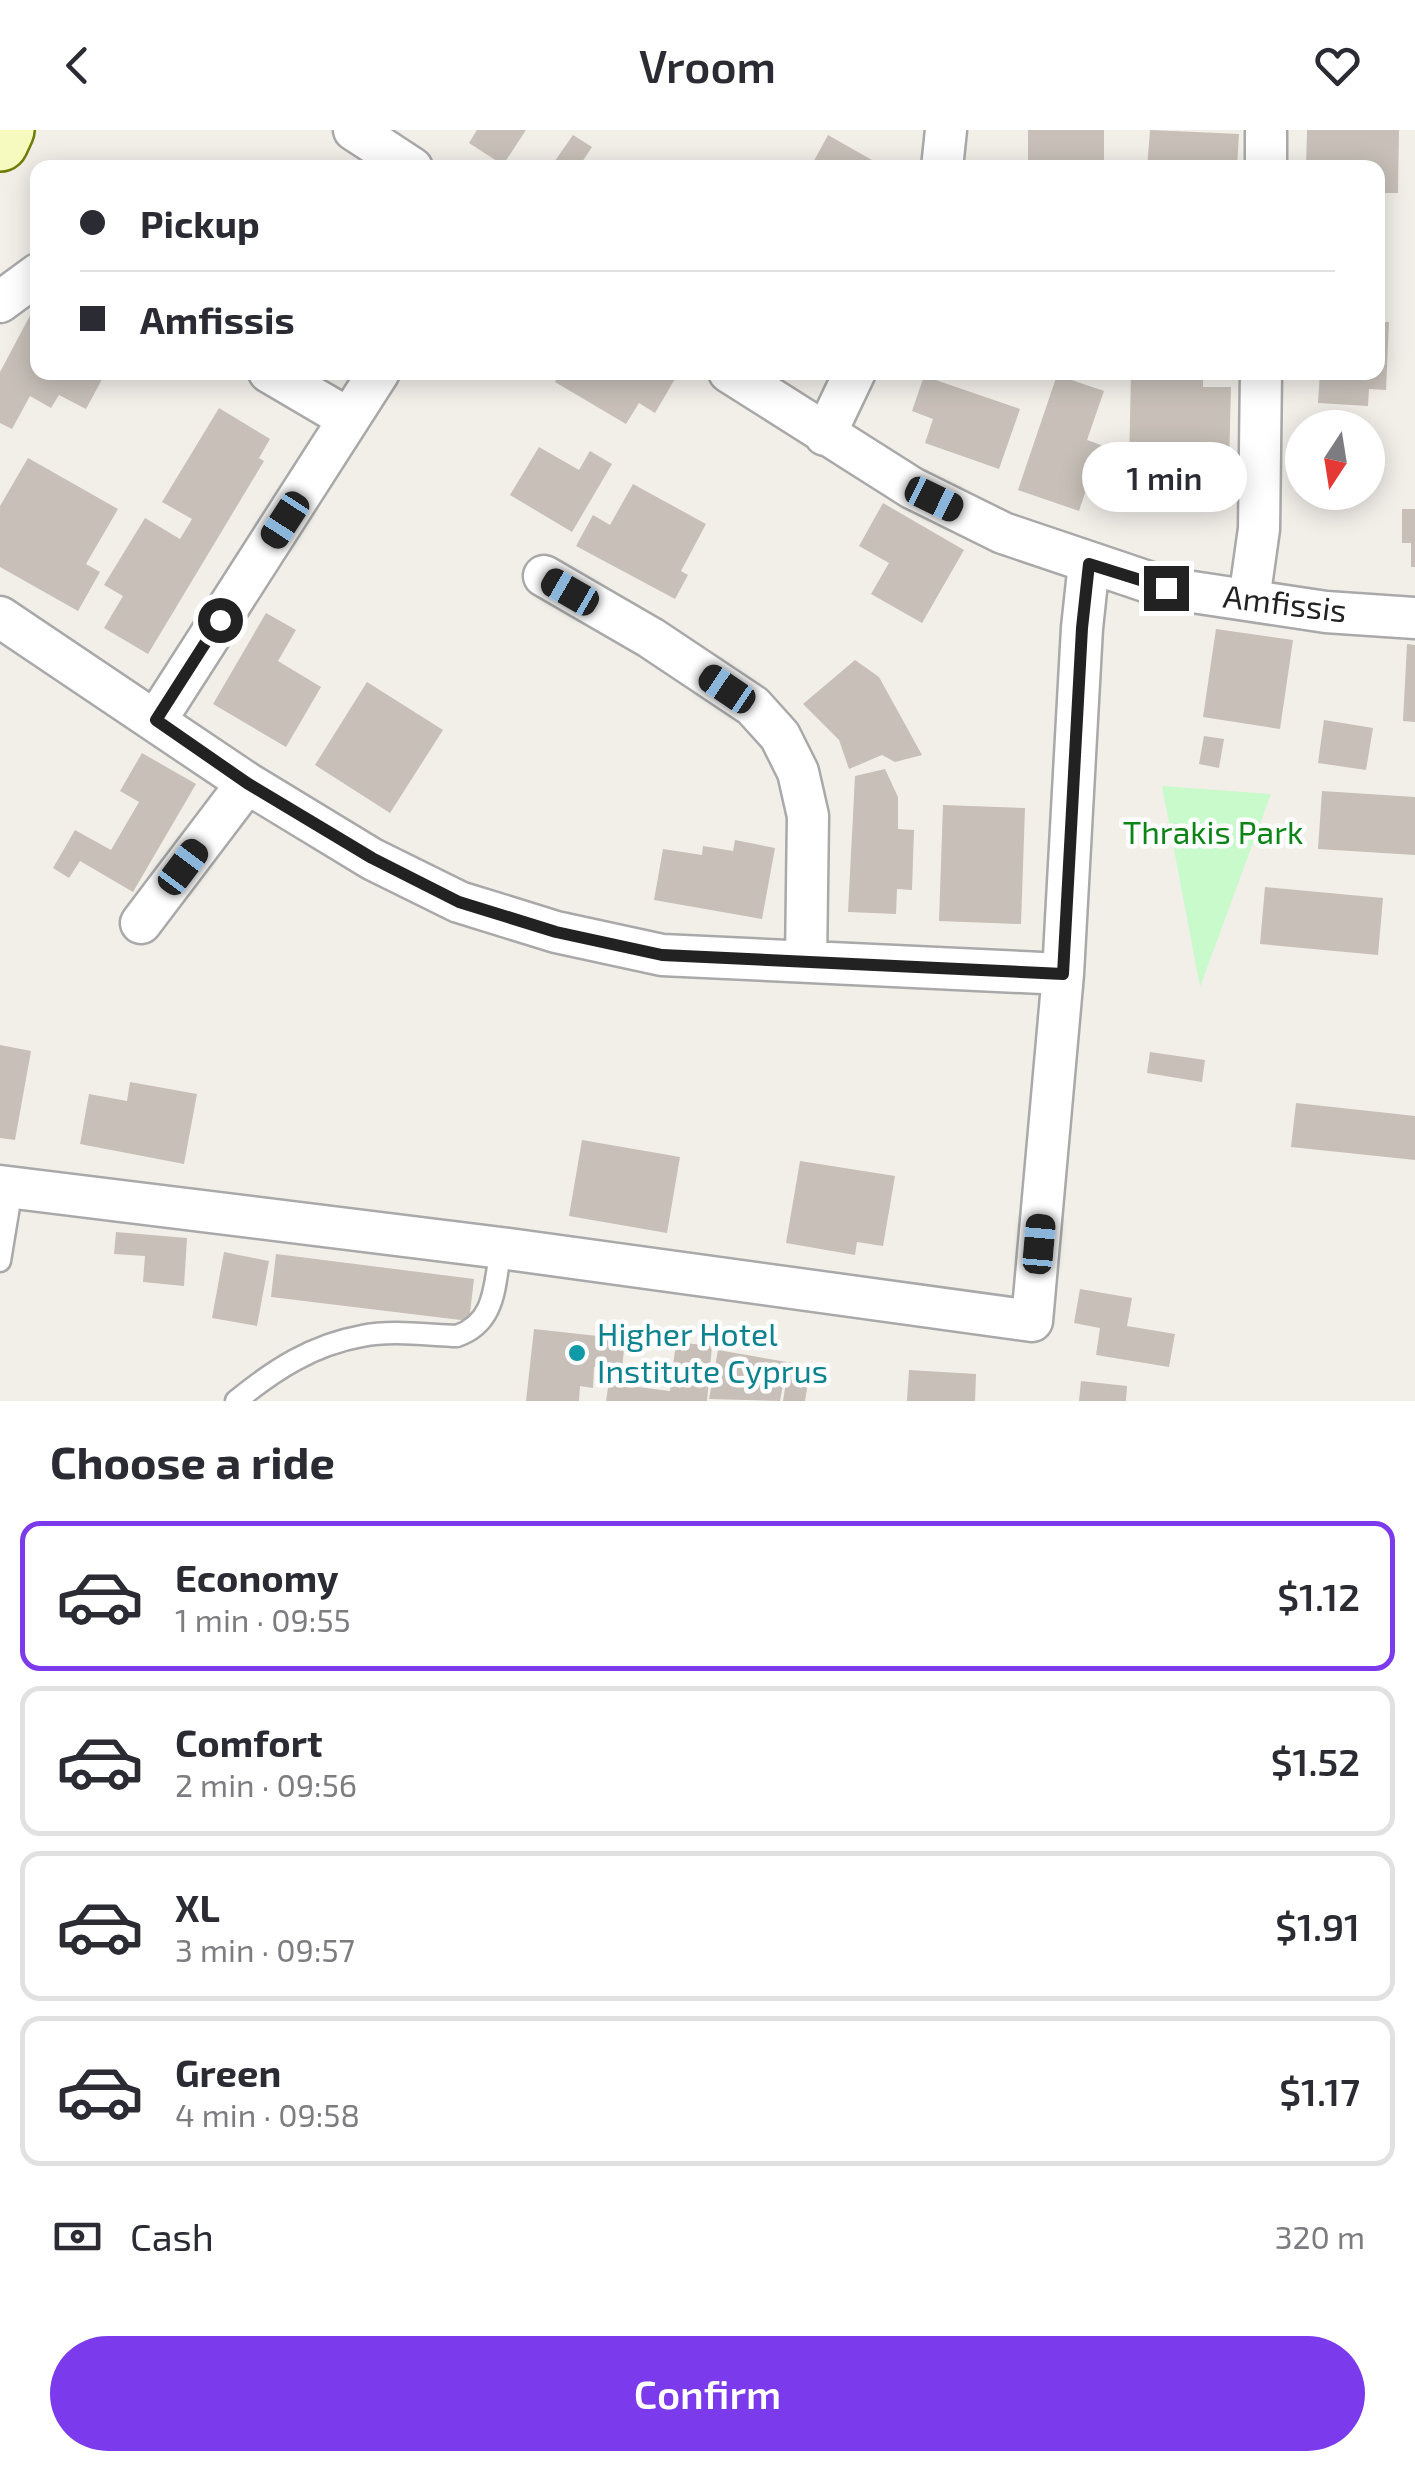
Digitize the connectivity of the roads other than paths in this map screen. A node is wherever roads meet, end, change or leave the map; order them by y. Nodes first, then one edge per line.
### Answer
1 (6, 130) edge
2 (354, 130) edge
3 (1266, 130) edge
4 (0, 143) edge
5 (400, 160) edge
6 (1266, 160) edge
7 (30, 280) edge
8 (0, 302) edge
9 (282, 380) edge
10 (374, 380) edge
11 (741, 380) edge
12 (851, 380) edge
13 (1262, 380) edge
14 (349, 420) junction
15 (825, 435) junction
16 (1089, 564) junction
17 (544, 576) dead end
18 (1248, 600) junction
19 (0, 617) edge
20 (1415, 618) edge
21 (156, 720) junction
22 (247, 783) junction
23 (140, 922) dead end
24 (806, 961) junction
25 (1063, 974) junction
26 (6, 1187) edge
27 (501, 1248) junction
28 (0, 1261) edge
29 (236, 1401) edge

1 - 4 main road
2 - 5 street
3 - 6 street
7 - 8 street
9 - 14 street
10 - 14 street
11 - 15 street, Amfissis
12 - 15 street
13 - 18 street
14 - 21 street
15 - 16 street, Amfissis
16 - 18 street, Amfissis
16 - 25 street
17 - 24 street
18 - 20 street, Amfissis
19 - 21 street
21 - 22 street
22 - 23 street
22 - 24 street
24 - 25 street
25 - 27 street
26 - 27 street
26 - 28 lane
27 - 29 lane

